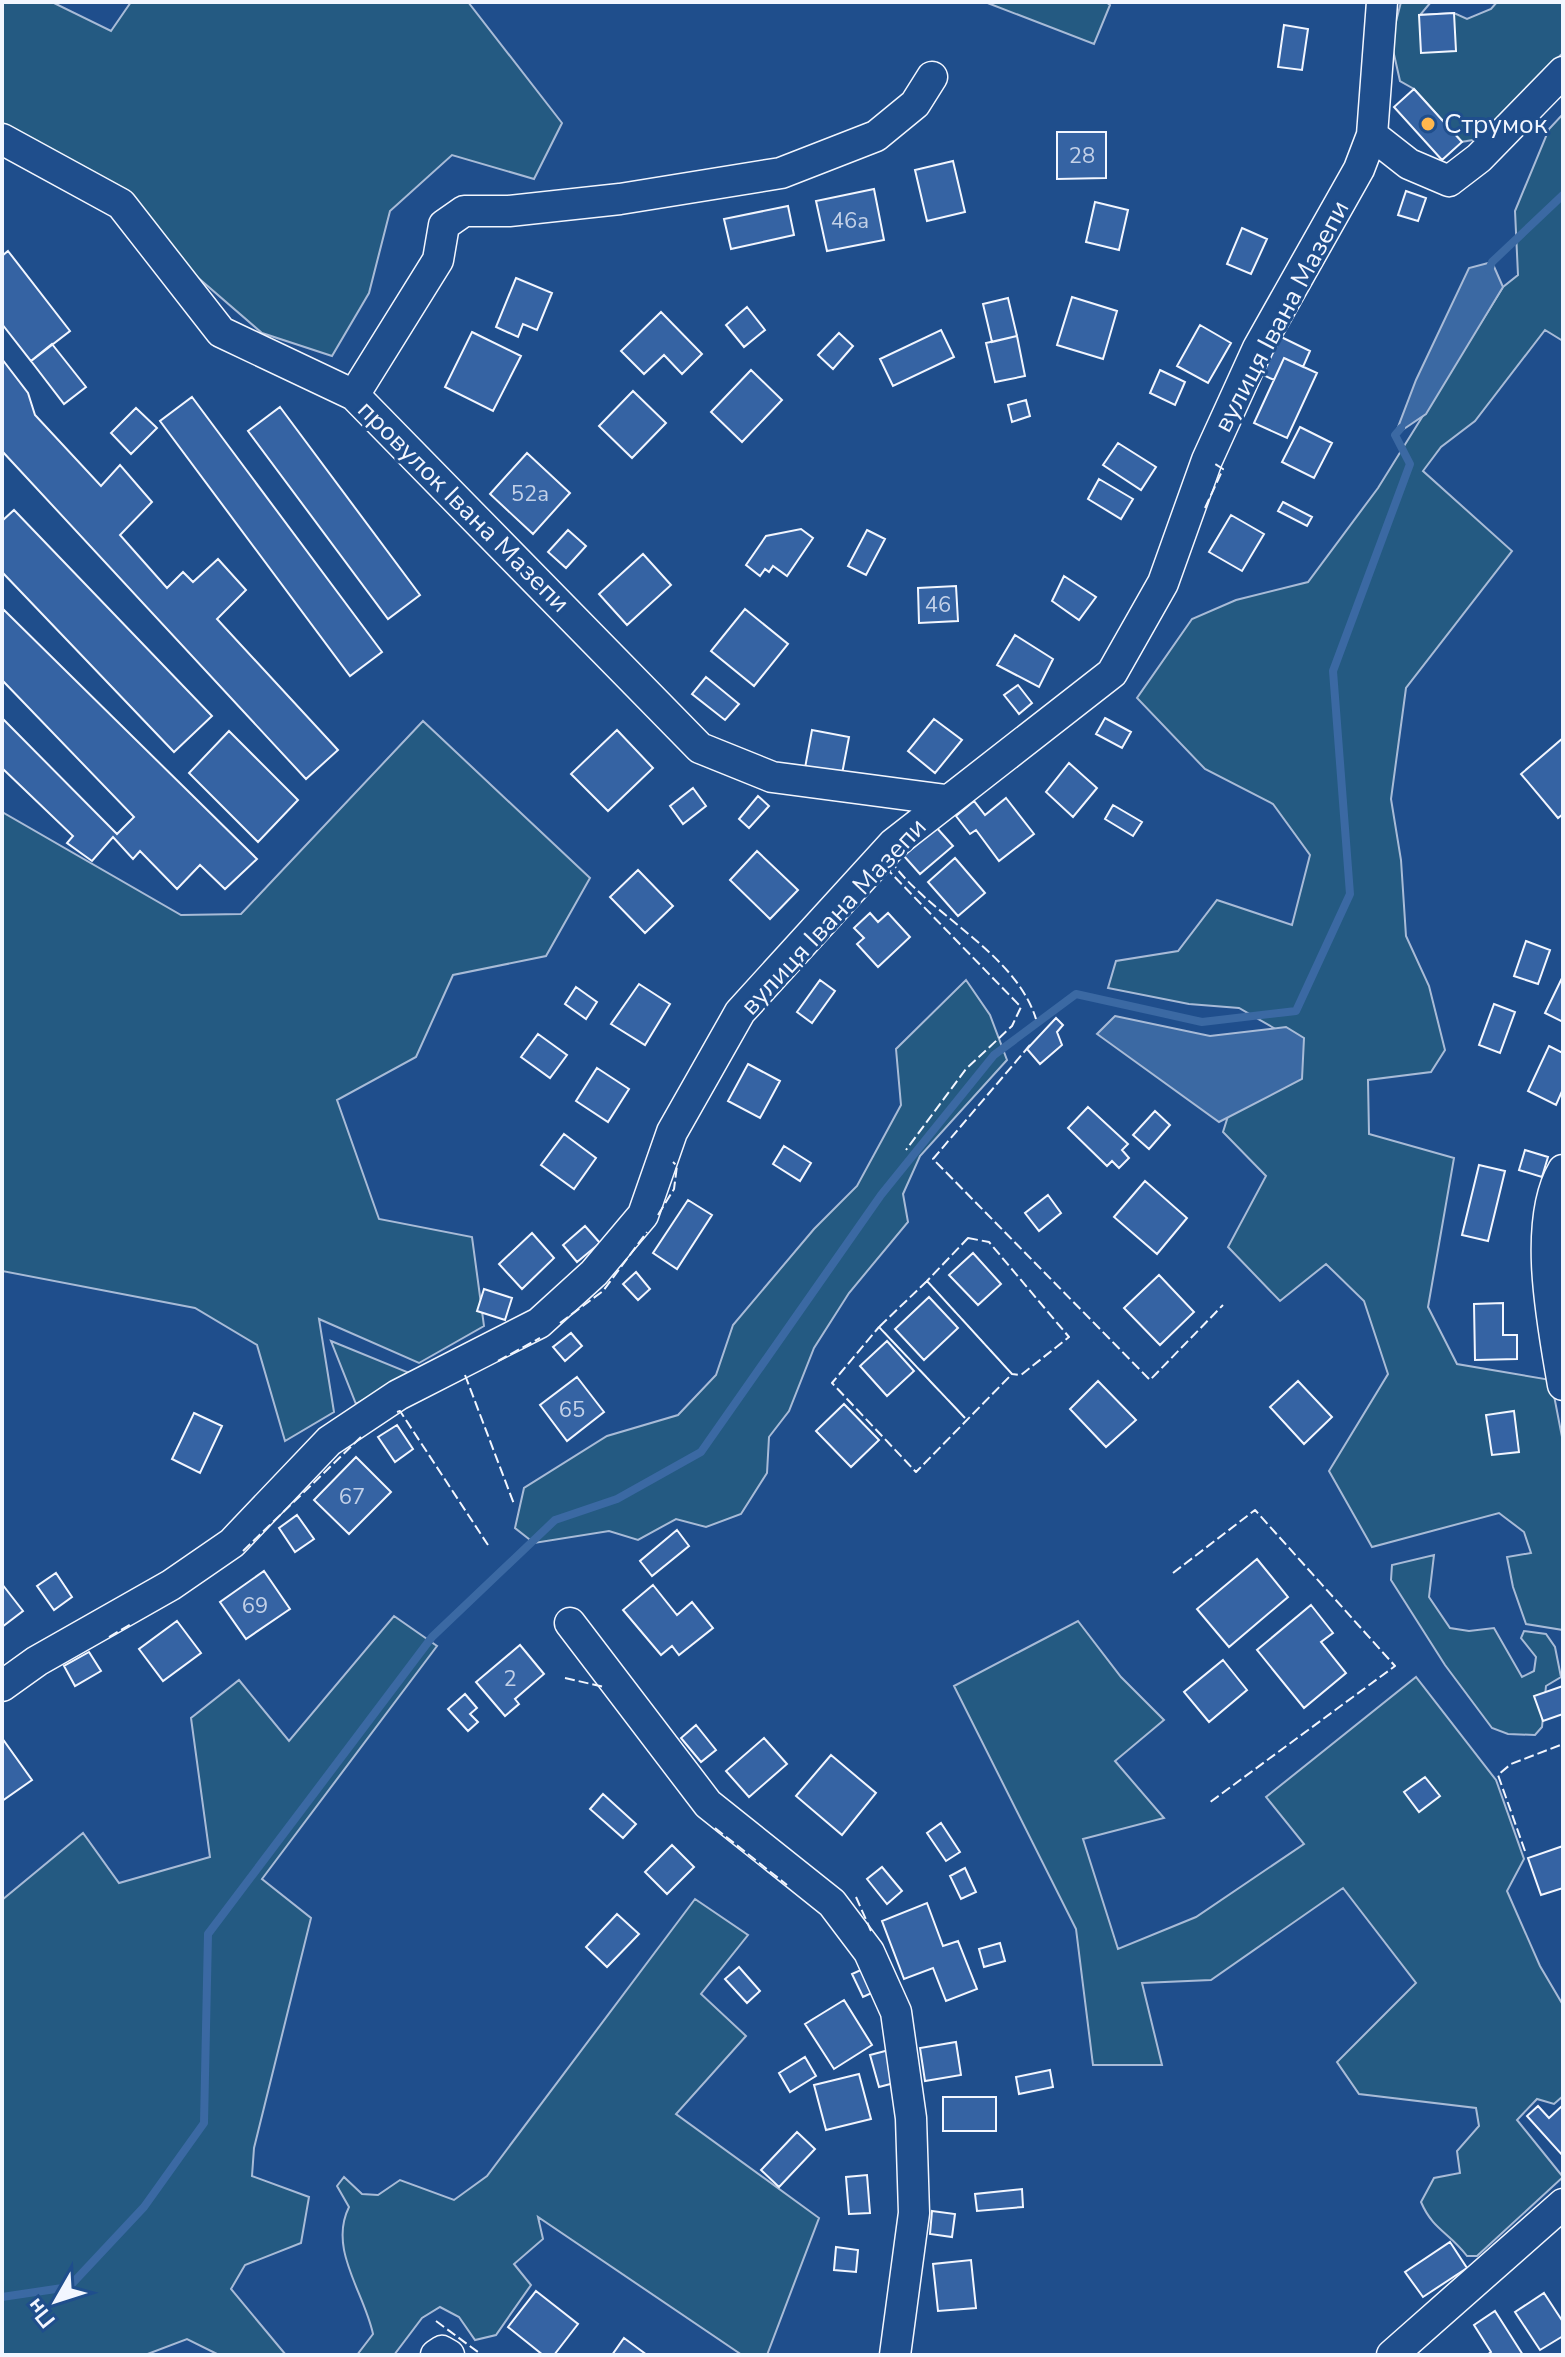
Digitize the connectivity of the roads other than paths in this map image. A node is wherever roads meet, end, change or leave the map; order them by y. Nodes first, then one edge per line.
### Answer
1 (1382, 2) edge
2 (1563, 72) edge
3 (932, 77) dead end
4 (1372, 135) junction
5 (2, 139) edge
6 (354, 395) junction
7 (946, 800) junction
8 (1563, 1170) edge
9 (1563, 1385) edge
10 (570, 1623) dead end
11 (2, 1686) edge
12 (1563, 2204) edge
13 (436, 2355) edge
14 (449, 2355) edge
15 (895, 2355) edge
16 (1392, 2355) edge

1 - 4 street, вулиця Івана Мазепи
2 - 4 street
3 - 6 street, провулок Івана Мазепи
4 - 7 street, вулиця Івана Мазепи
5 - 6 street
6 - 7 street, провулок Івана Мазепи
7 - 11 street, вулиця Івана Мазепи
8 - 9 street
10 - 15 street
12 - 16 street
13 - 14 street

